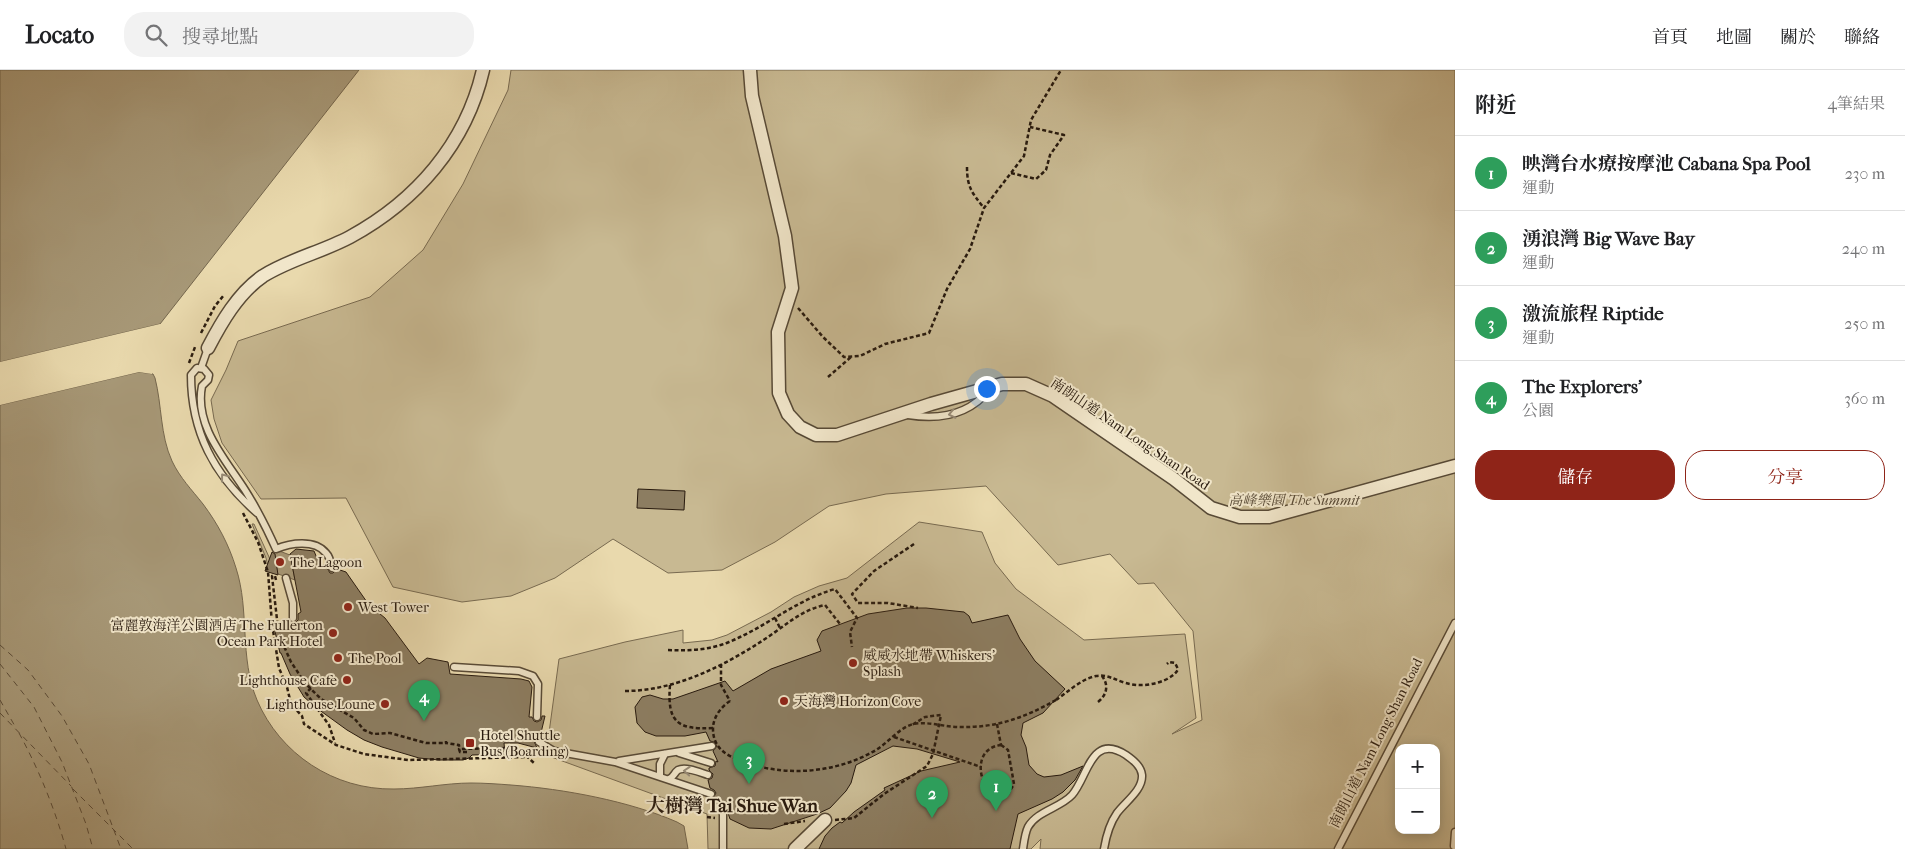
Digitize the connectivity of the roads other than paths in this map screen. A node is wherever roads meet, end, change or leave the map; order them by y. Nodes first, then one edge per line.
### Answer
1 (483, 70) edge
2 (750, 70) edge
3 (208, 348) joint
4 (202, 368) junction
5 (192, 381) junction
6 (202, 386) junction
7 (1455, 466) edge
8 (257, 513) junction
9 (332, 568) dead end
10 (286, 578) dead end
11 (293, 618) dead end
12 (1455, 624) edge
13 (454, 667) dead end
14 (537, 717) dead end
15 (539, 742) dead end
16 (712, 746) dead end
17 (678, 753) junction
18 (665, 754) junction
19 (616, 762) junction
20 (710, 763) dead end
21 (708, 775) dead end
22 (660, 776) junction
23 (669, 779) junction
24 (711, 794) dead end
25 (723, 813) dead end
26 (824, 820) dead end
27 (1455, 832) edge
28 (1452, 847) edge
29 (723, 849) edge
30 (795, 849) edge
31 (1023, 849) edge
32 (1104, 849) edge
33 (1338, 849) edge

1 - 3 street
2 - 7 street, 南朗山道 Nam Long Shan Road
3 - 4 lane
4 - 5 lane
4 - 6 lane
5 - 6 lane
8 -> 5 lane
6 - 8 lane
8 - 9 lane
10 - 11 lane
12 - 33 lane, 南朗山道 Nam Long Shan Road
13 - 14 lane
15 - 19 lane
16 - 17 lane
17 - 18 lane
17 - 20 lane
18 - 19 lane
18 - 22 lane
19 - 22 lane
21 -> 23 lane
22 - 23 lane
23 - 24 lane
25 - 29 lane
26 - 30 street
27 - 28 lane
31 - 32 lane

